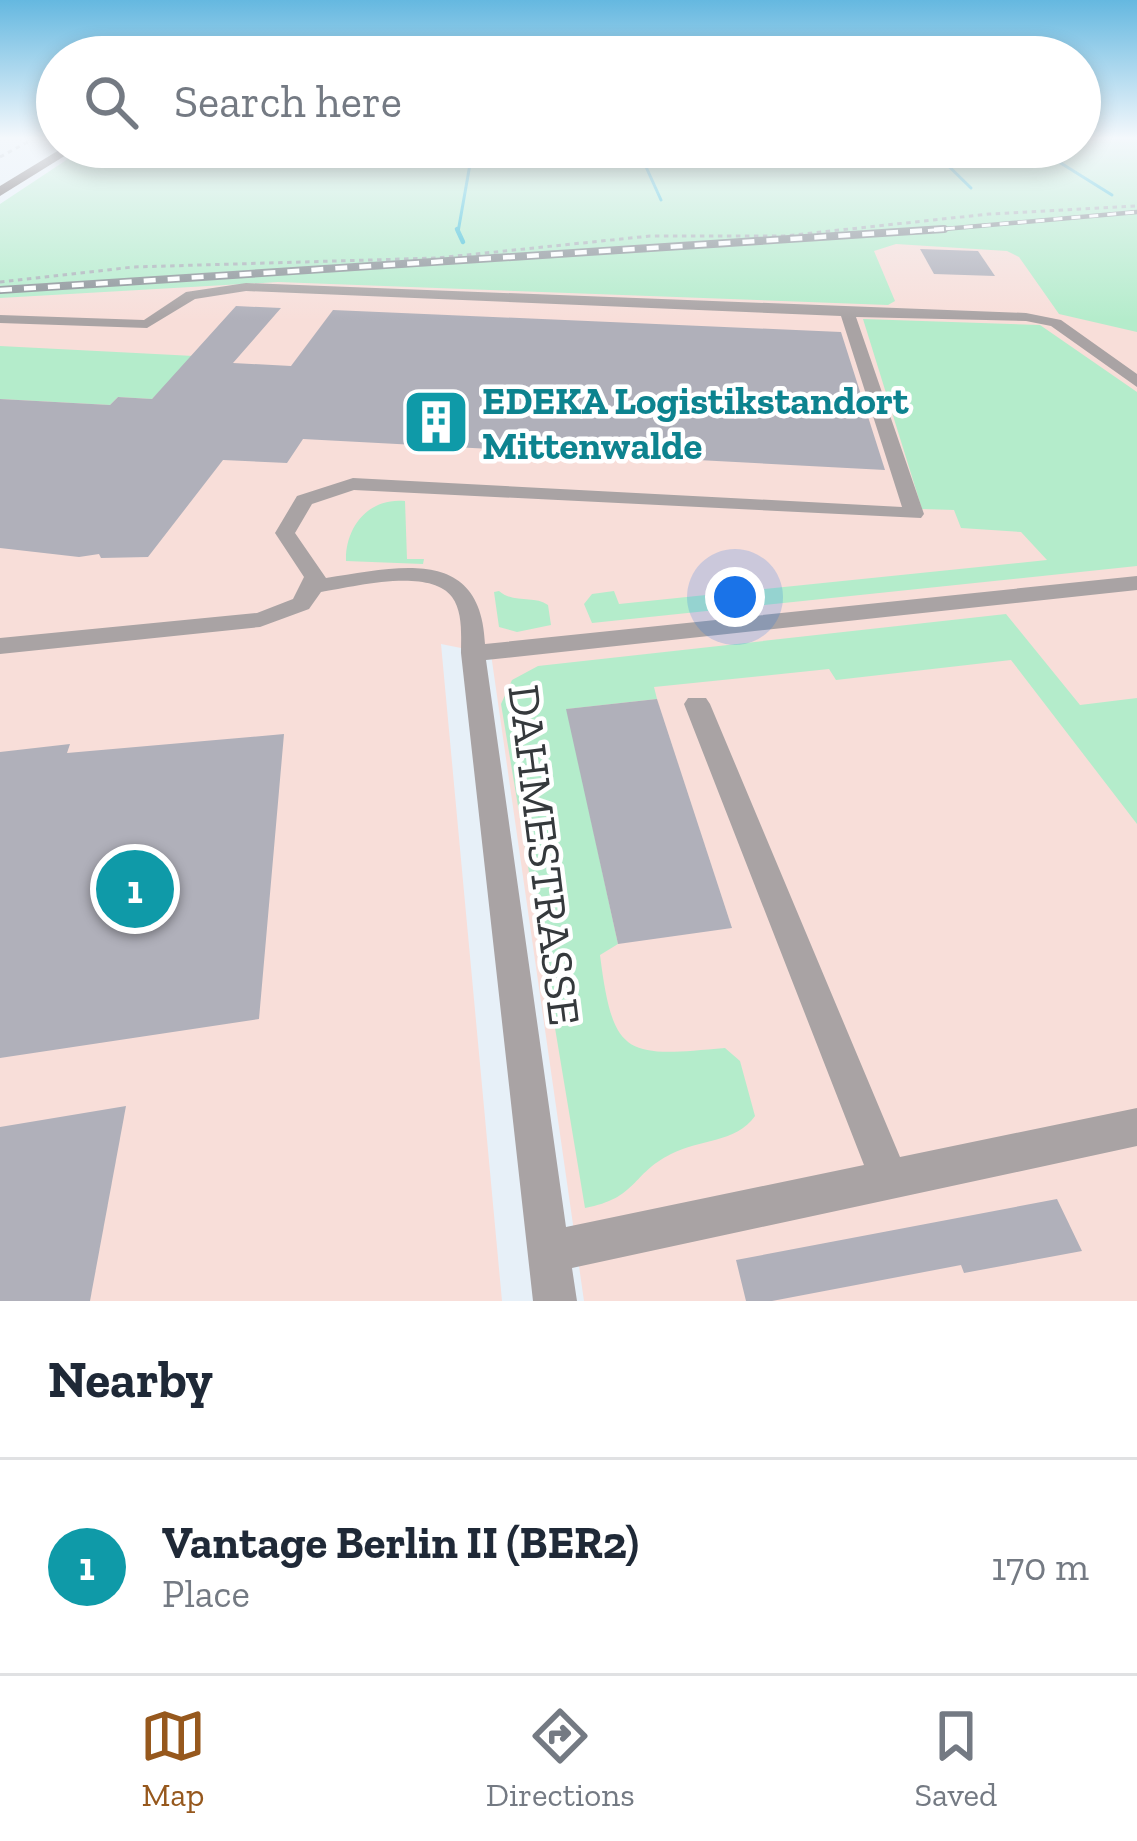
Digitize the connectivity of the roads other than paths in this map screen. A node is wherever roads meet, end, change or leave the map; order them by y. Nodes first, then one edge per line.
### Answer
1 (847, 312) junction
2 (0, 319) edge
3 (1137, 382) edge
4 (1137, 583) edge
5 (314, 586) junction
6 (0, 646) edge
7 (473, 653) junction
8 (697, 704) dead end
9 (1137, 1127) edge
10 (890, 1180) junction
11 (548, 1252) junction
12 (555, 1301) edge

1 - 2 street
1 - 3 street
1 - 5 street
4 - 7 street, DAHMESTRASSE
5 - 6 street
5 - 7 street
7 - 11 street, DAHMESTRASSE
8 - 10 street
9 - 10 street
10 - 11 street
11 - 12 street, DAHMESTRASSE

